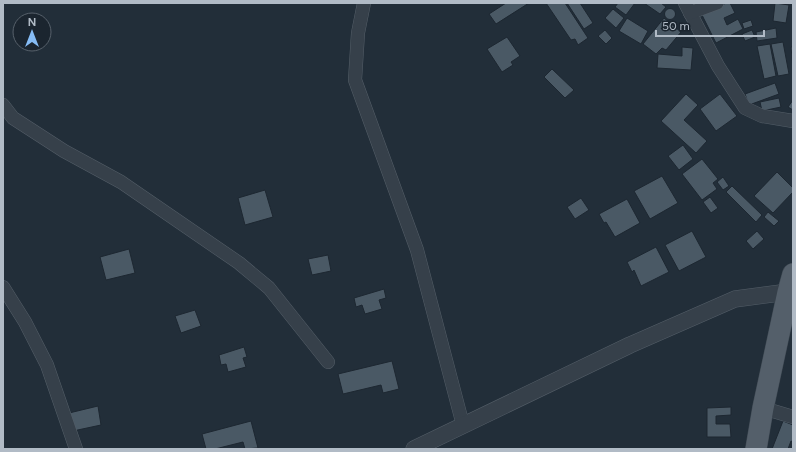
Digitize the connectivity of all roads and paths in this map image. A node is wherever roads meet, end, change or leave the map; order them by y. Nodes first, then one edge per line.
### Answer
1 (364, 3) edge
2 (717, 3) edge
3 (687, 8) edge
4 (3, 105) edge
5 (793, 121) edge
6 (790, 283) edge
7 (3, 287) edge
8 (328, 362) dead end
9 (763, 408) junction
10 (793, 417) edge
11 (463, 426) junction
12 (76, 449) edge
13 (414, 449) edge
14 (756, 449) edge

1 - 11 street
2 - 3 street
3 - 5 street
4 - 8 street
6 - 9 main road
6 - 11 street
7 - 12 street
9 - 10 street
9 - 14 main road
11 - 13 street

